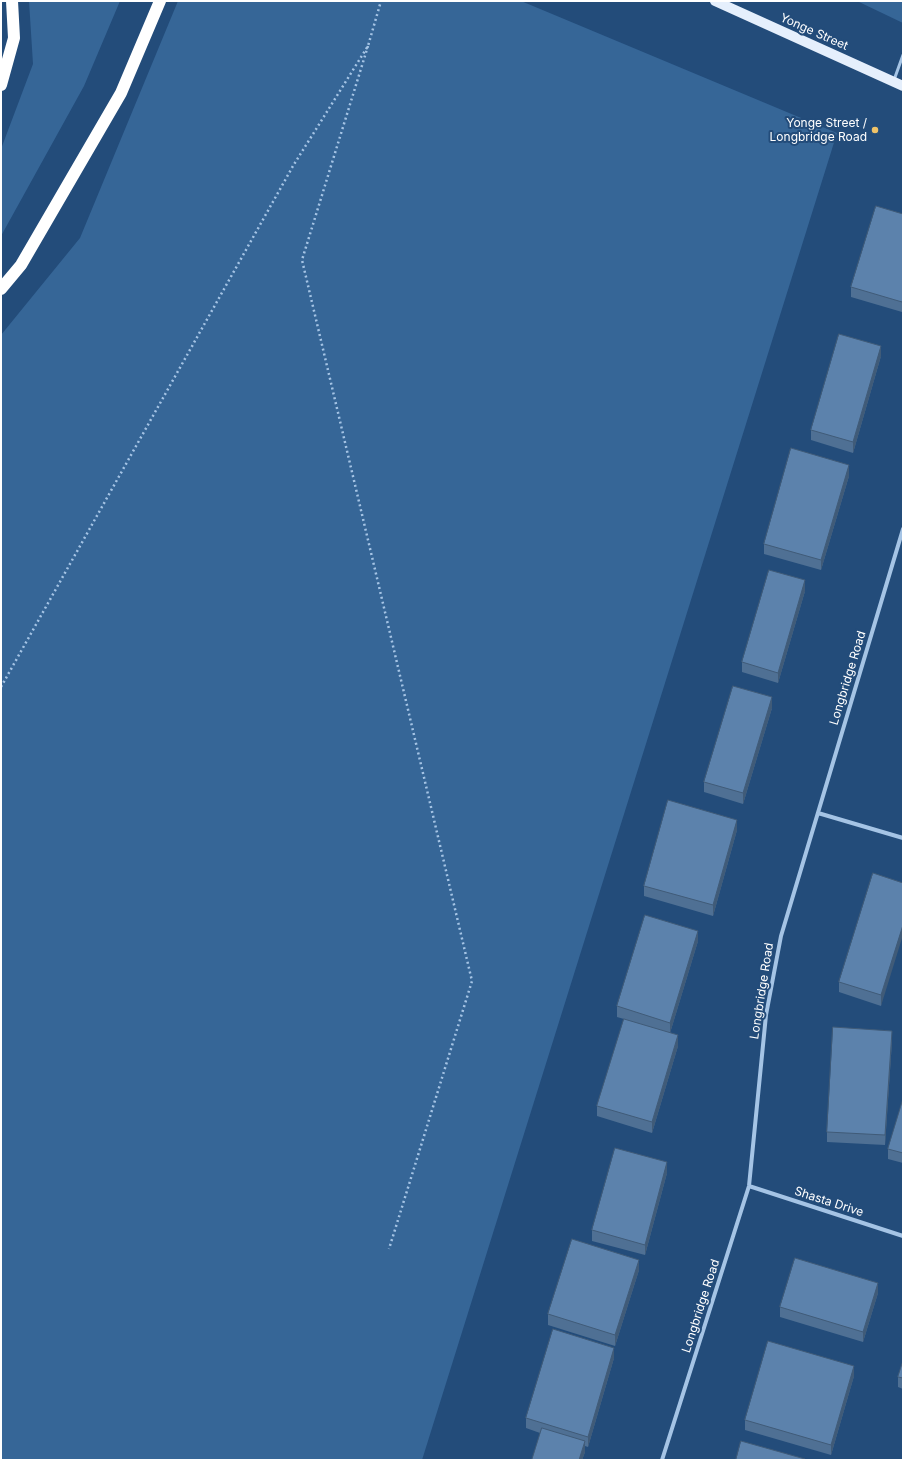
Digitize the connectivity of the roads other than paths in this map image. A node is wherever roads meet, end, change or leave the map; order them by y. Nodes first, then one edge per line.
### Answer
1 (12, 1) edge
2 (160, 1) edge
3 (715, 1) edge
4 (903, 55) edge
5 (893, 82) junction
6 (1, 85) edge
7 (903, 86) edge
8 (1, 289) edge
9 (903, 529) edge
10 (818, 813) junction
11 (903, 838) edge
12 (749, 1186) junction
13 (903, 1236) edge
14 (662, 1460) edge

1 - 6 highway
2 - 8 highway
3 - 5 main road, Yonge Street
4 - 5 lane
5 - 7 main road, Yonge Street
9 - 10 street, Longbridge Road
10 - 11 street
10 - 12 street, Longbridge Road
12 - 13 street, Shasta Drive
12 - 14 street, Longbridge Road

